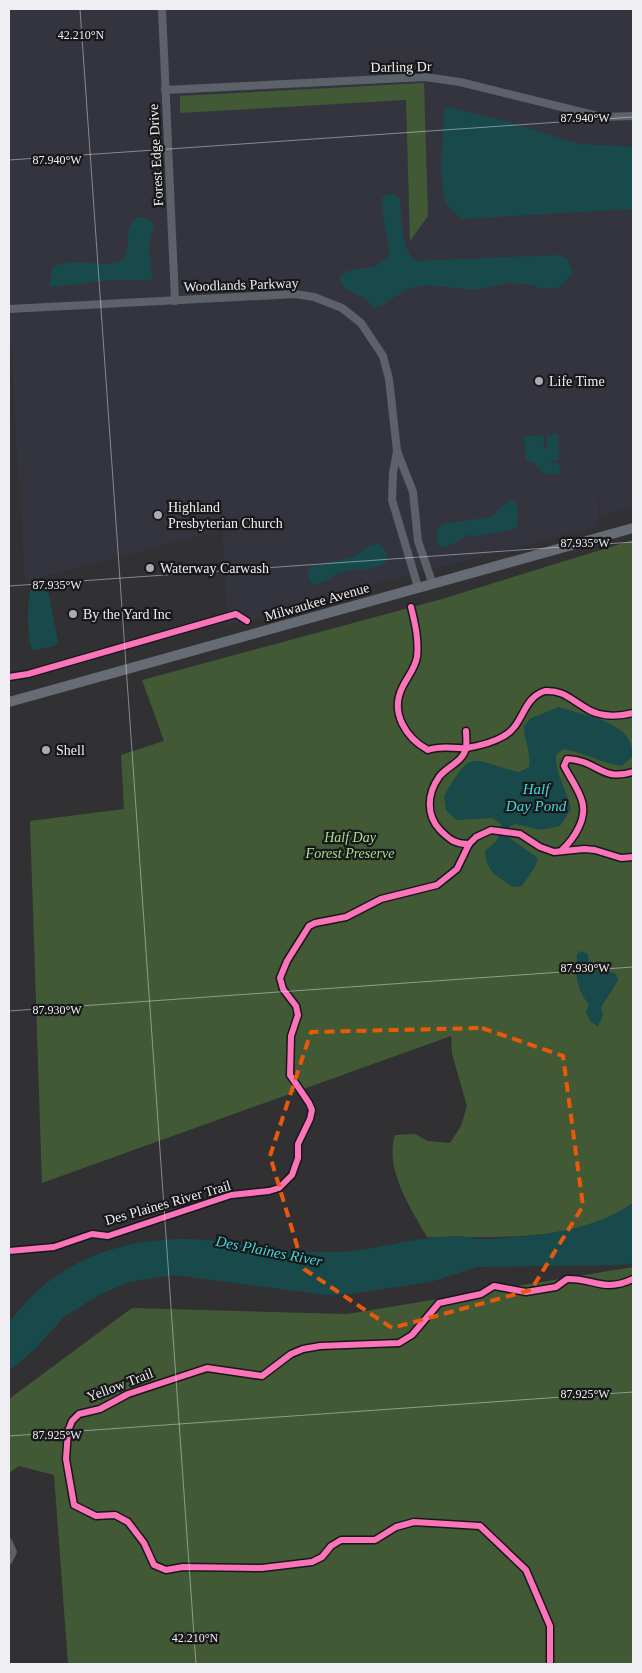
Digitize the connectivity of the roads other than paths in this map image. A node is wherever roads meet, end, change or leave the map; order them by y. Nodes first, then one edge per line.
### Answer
1 (162, 9) edge
2 (165, 90) junction
3 (633, 116) edge
4 (175, 300) junction
5 (9, 310) edge
6 (397, 451) junction
7 (633, 528) edge
8 (432, 582) junction
9 (418, 587) junction
10 (9, 702) edge
11 (9, 1541) edge
12 (9, 1562) edge

1 - 2 street, Forest Edge Drive
2 - 3 street, Darling Dr
2 - 4 street, Forest Edge Drive
4 - 5 street, Woodlands Parkway
4 - 6 street, Woodlands Parkway
6 - 8 street, Woodlands Parkway
6 - 9 street, Woodlands Parkway
7 - 8 main road, Milwaukee Avenue
8 - 9 main road, Milwaukee Avenue
9 - 10 main road, Milwaukee Avenue
11 - 12 street

